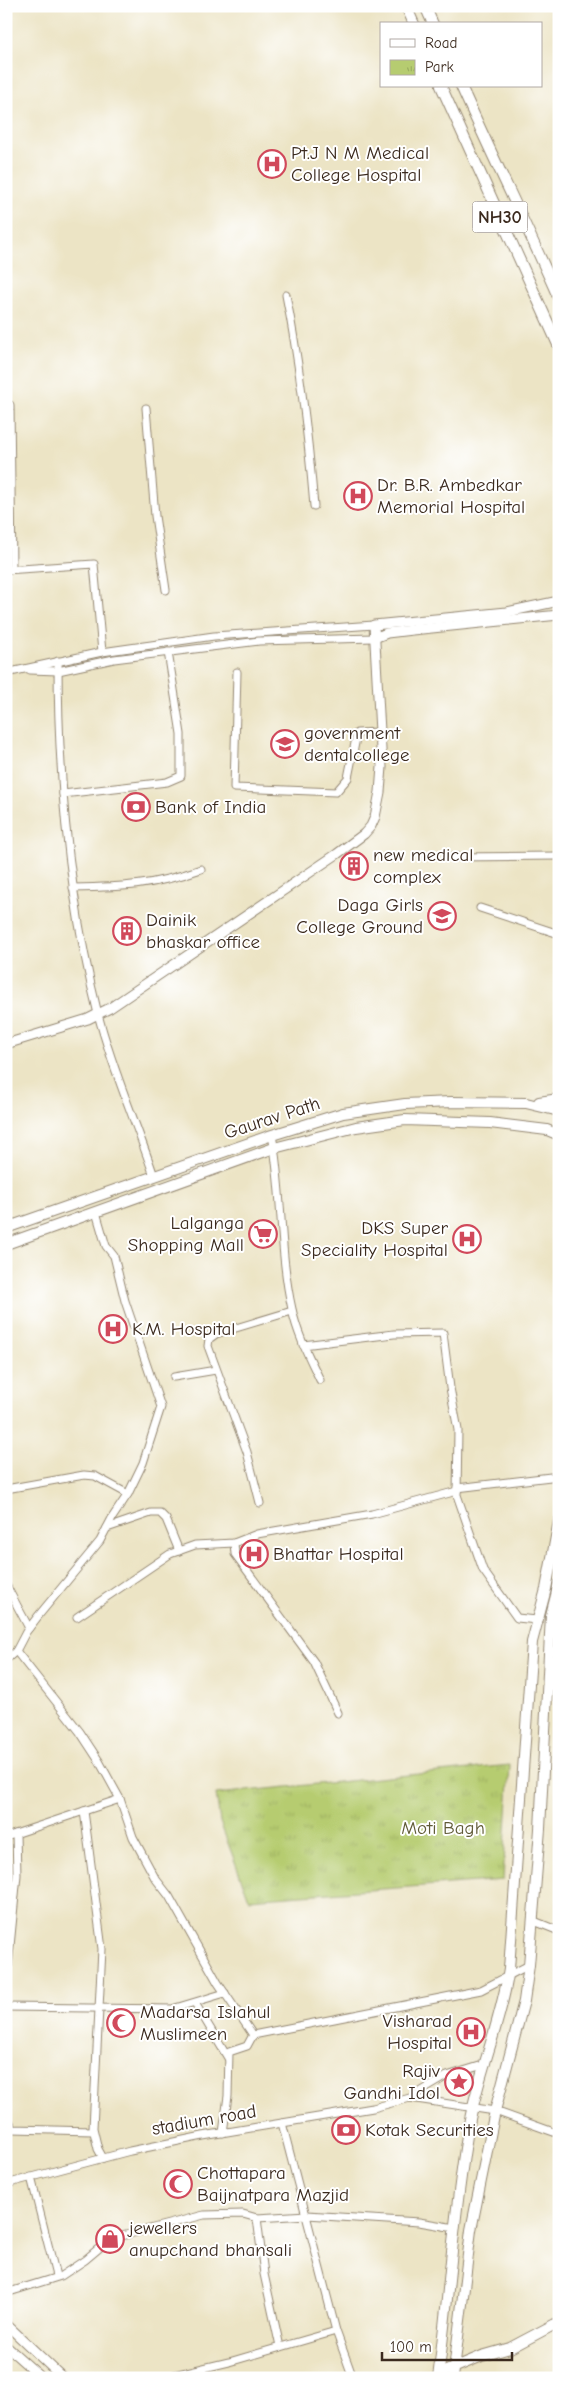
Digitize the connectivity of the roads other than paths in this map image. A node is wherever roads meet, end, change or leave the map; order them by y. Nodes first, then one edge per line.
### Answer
1 (406, 6) edge
2 (426, 6) edge
3 (413, 22) edge
4 (432, 22) edge
5 (442, 88) edge
6 (462, 88) edge
7 (286, 295) dead end
8 (559, 300) edge
9 (559, 347) edge
10 (10, 405) dead end
11 (146, 408) dead end
12 (8, 433) edge
13 (314, 506) dead end
14 (9, 569) edge
15 (166, 590) dead end
16 (559, 601) edge
17 (559, 615) edge
18 (374, 625) junction
19 (374, 638) junction
20 (102, 652) junction
21 (168, 652) junction
22 (58, 661) junction
23 (17, 670) junction
24 (58, 671) junction
25 (237, 672) dead end
26 (6, 673) edge
27 (379, 732) junction
28 (63, 794) junction
29 (559, 856) edge
30 (452, 857) dead end
31 (201, 868) dead end
32 (73, 888) junction
33 (480, 908) dead end
34 (559, 934) edge
35 (98, 1014) junction
36 (6, 1044) edge
37 (559, 1099) edge
38 (526, 1103) junction
39 (559, 1111) edge
40 (272, 1135) junction
41 (559, 1135) edge
42 (274, 1148) junction
43 (154, 1176) junction
44 (96, 1212) junction
45 (6, 1227) edge
46 (9, 1243) edge
47 (292, 1311) junction
48 (303, 1345) junction
49 (216, 1370) junction
50 (174, 1377) dead end
51 (320, 1380) dead end
52 (559, 1476) edge
53 (6, 1489) edge
54 (457, 1490) junction
55 (128, 1494) junction
56 (260, 1503) dead end
57 (559, 1521) edge
58 (107, 1528) junction
59 (234, 1543) junction
60 (179, 1551) junction
61 (559, 1584) edge
62 (6, 1585) edge
63 (77, 1617) dead end
64 (537, 1620) junction
65 (28, 1628) junction
66 (16, 1651) junction
67 (6, 1660) edge
68 (338, 1713) dead end
69 (120, 1799) junction
70 (84, 1811) junction
71 (16, 1834) junction
72 (6, 1837) edge
73 (534, 1921) junction
74 (559, 1930) edge
75 (529, 1965) junction
76 (508, 1976) junction
77 (6, 1987) edge
78 (225, 1993) junction
79 (195, 2003) junction
80 (6, 2007) edge
81 (100, 2009) junction
82 (253, 2035) junction
83 (228, 2059) junction
84 (486, 2064) junction
85 (410, 2098) junction
86 (473, 2107) junction
87 (495, 2111) junction
88 (6, 2115) edge
89 (282, 2123) junction
90 (93, 2131) junction
91 (223, 2133) junction
92 (559, 2134) edge
93 (103, 2158) junction
94 (32, 2177) junction
95 (6, 2184) edge
96 (307, 2215) junction
97 (257, 2218) junction
98 (455, 2228) junction
99 (56, 2276) junction
100 (6, 2293) edge
101 (559, 2322) edge
102 (6, 2324) edge
103 (336, 2331) junction
104 (6, 2346) edge
105 (280, 2347) junction
106 (456, 2366) junction
107 (174, 2375) dead end
108 (436, 2377) edge
109 (42, 2378) edge
110 (63, 2378) edge
111 (353, 2378) edge
112 (453, 2378) edge

1 - 3 main road
2 - 4 main road
5 - 9 main road, NH30
6 - 8 main road, NH30
7 - 13 street
10 - 12 street
11 - 15 street
12 - 14 street
14 - 20 street
16 - 18 street
17 - 19 street
18 - 19 street
18 - 20 street
19 - 21 street
19 - 27 street
20 - 22 street
21 - 24 street
21 - 28 street
22 - 23 street
22 - 24 street
23 - 24 street
23 - 26 street
24 - 28 street
25 - 27 street
27 - 35 street
28 - 32 street
29 - 30 street
31 - 32 street
32 - 35 street
33 - 34 street
35 - 36 street
35 - 43 street
37 - 38 main road
38 - 39 main road, Gaurav Path
38 - 40 main road, Gaurav Path
40 - 42 street
40 - 43 main road, Gaurav Path
41 - 42 main road
42 - 44 main road
42 - 47 street
43 - 45 main road, Gaurav Path
44 - 46 main road
44 - 55 street
45 - 46 street
47 - 48 street
47 - 49 street
48 - 51 street
48 - 54 street
49 - 50 street
49 - 56 street
52 - 54 street
53 - 55 street
54 - 59 street
54 - 64 street
55 - 58 street
57 - 64 main road
58 - 60 street
58 - 65 street
59 - 60 street
59 - 68 street
60 - 63 street
61 - 73 main road
62 - 65 street
64 - 76 main road
65 - 66 street
66 - 67 street
66 - 69 street
69 - 70 street
69 - 78 street
70 - 71 street
70 - 81 street
71 - 72 street
71 - 77 street
73 - 74 street
73 - 75 main road
75 - 76 street
75 - 87 main road
76 - 82 street
76 - 84 main road
78 - 79 street
78 - 82 street
79 - 81 street
79 - 83 street
80 - 81 street
81 - 90 street
82 - 83 street
83 - 91 street
84 - 85 street, stadium road
84 - 86 main road
85 - 86 street, stadium road
85 - 89 street, stadium road
86 - 87 street, stadium road
86 - 98 main road
87 - 92 street, stadium road
87 - 106 main road
88 - 90 street
89 - 91 street, stadium road
89 - 96 street
90 - 93 street
91 - 93 street, stadium road
93 - 94 street, stadium road
94 - 95 street, stadium road
94 - 99 street
96 - 97 street
96 - 98 street
96 - 103 street
97 - 99 street
97 - 105 street
98 - 108 main road
99 - 100 street
101 - 106 main road
102 - 110 street
103 - 105 street
103 - 111 street
104 - 109 street
105 - 107 street
106 - 108 main road
106 - 112 main road

